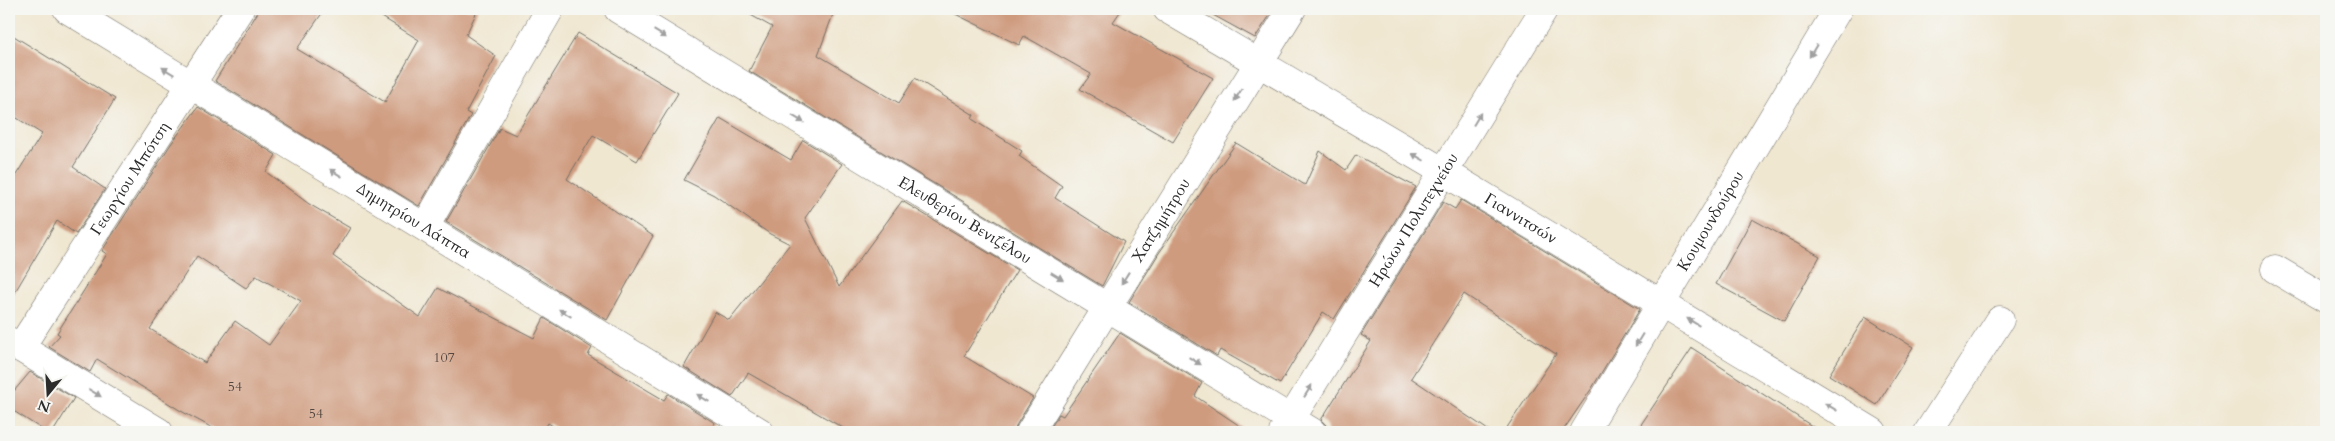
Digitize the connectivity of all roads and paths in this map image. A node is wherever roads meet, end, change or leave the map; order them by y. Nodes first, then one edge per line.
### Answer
1 (67, 9) edge
2 (240, 9) edge
3 (550, 9) edge
4 (618, 9) edge
5 (1167, 9) edge
6 (1292, 9) edge
7 (1544, 9) edge
8 (1838, 9) edge
9 (1258, 63) junction
10 (191, 85) junction
11 (1444, 172) junction
12 (425, 227) junction
13 (2276, 269) dead end
14 (2326, 299) edge
15 (1662, 303) junction
16 (1107, 307) junction
17 (2000, 320) dead end
18 (15, 344) edge
19 (721, 423) edge
20 (1295, 428) edge
21 (159, 432) edge
22 (760, 432) edge
23 (1030, 432) edge
24 (1584, 432) edge
25 (1873, 432) edge
26 (1928, 432) edge

10 -> 1 street, Δημητρίου Λάππα
2 - 10 street, Γεωργίου Μπότση
3 - 12 street
4 -> 16 street, Ελευθερίου Βενιζέλου
5 - 9 street, Γιαννιτσών
6 - 9 street, Χατζημήτρου
11 -> 7 street, Ηρώων Πολυτεχνείου
8 -> 15 street, Κουμουνδούρου
11 -> 9 street, Γιαννιτσών
9 -> 16 street, Χατζημήτρου
12 -> 10 street, Δημητρίου Λάππα
10 - 18 street, Γεωργίου Μπότση
11 - 15 street, Γιαννιτσών
20 -> 11 street, Ηρώων Πολυτεχνείου
19 -> 12 street, Δημητρίου Λάππα
13 - 14 street
15 -> 24 street, Κουμουνδούρου
25 -> 15 street, Γιαννιτσών
16 -> 20 street, Ελευθερίου Βενιζέλου
16 - 23 street, Χατζημήτρου
17 - 26 street
18 -> 21 street
19 - 22 street, Δημητρίου Λάππα

